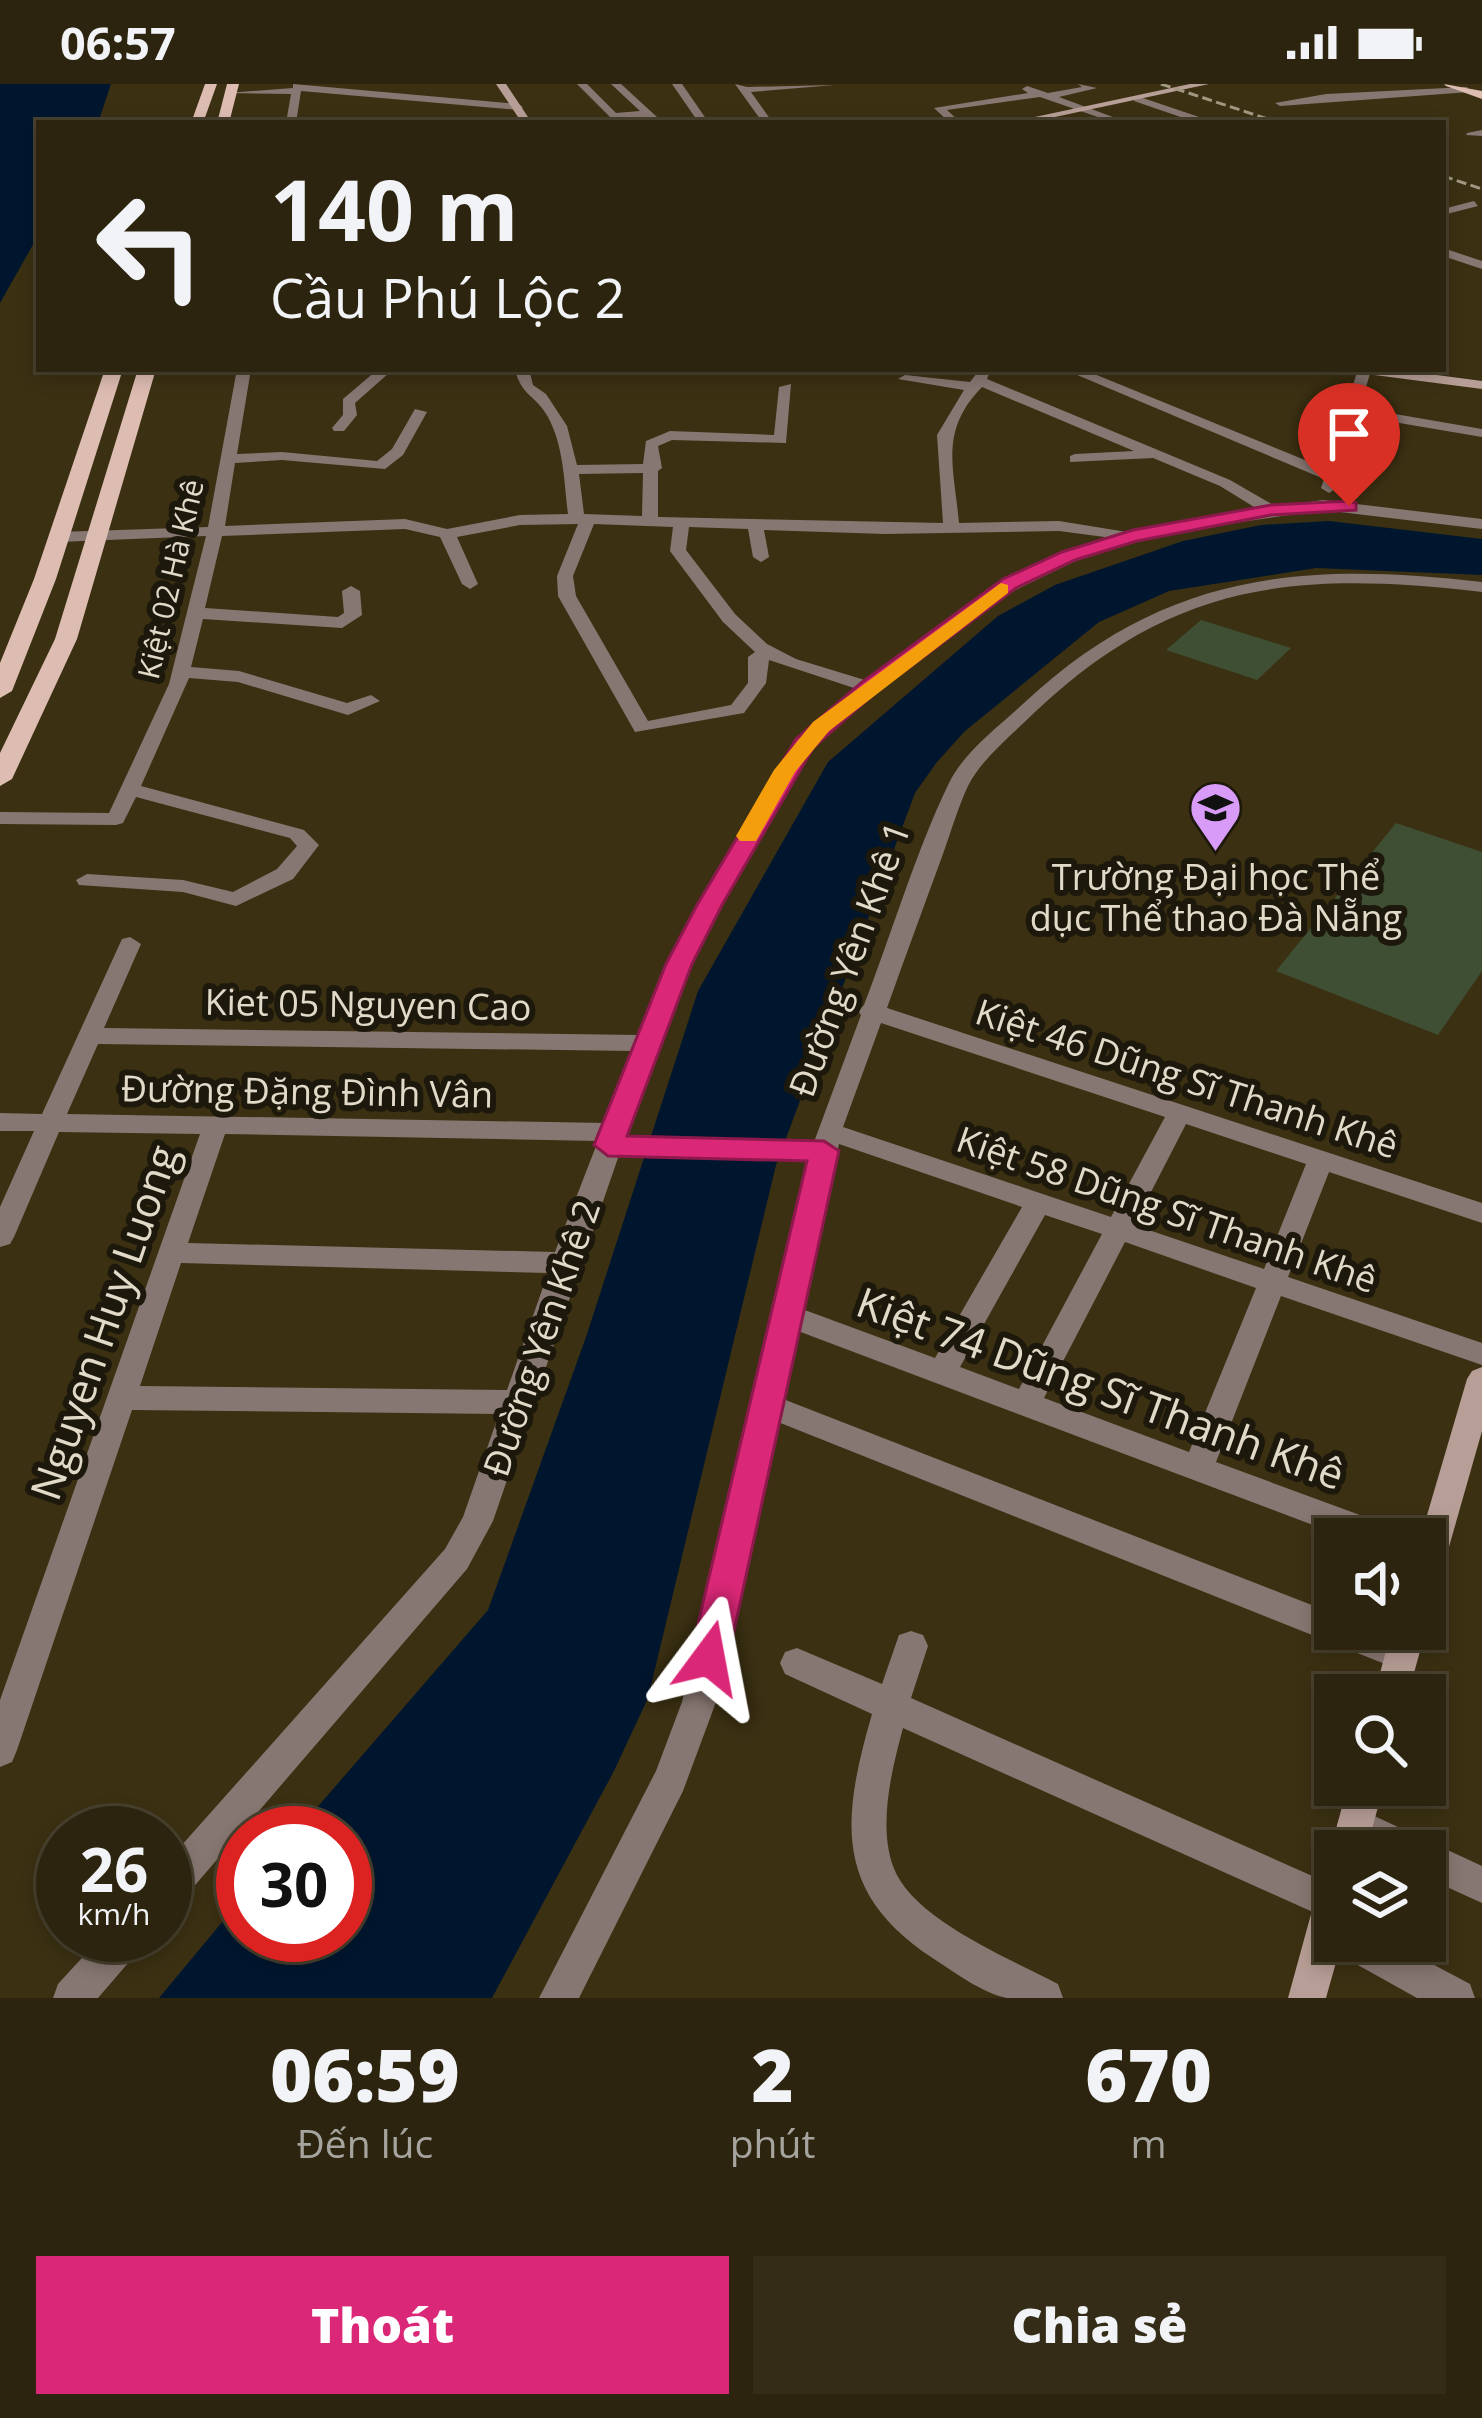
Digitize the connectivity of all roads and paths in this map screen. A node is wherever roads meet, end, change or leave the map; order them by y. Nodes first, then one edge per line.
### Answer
1 (212, 84) edge
2 (501, 84) edge
3 (620, 84) edge
4 (1022, 84) edge
5 (1083, 84) edge
6 (1143, 84) edge
7 (1204, 84) edge
8 (1450, 84) edge
9 (583, 86) edge
10 (799, 86) edge
11 (830, 86) edge
12 (1185, 86) edge
13 (743, 87) edge
14 (232, 88) edge
15 (297, 88) edge
16 (680, 89) edge
17 (1342, 89) edge
18 (1467, 90) junction
19 (1169, 92) junction
20 (704, 95) dead end
21 (1042, 95) junction
22 (1482, 95) edge
23 (1136, 99) junction
24 (634, 100) junction
25 (601, 103) junction
26 (1280, 103) dead end
27 (518, 107) junction
28 (502, 108) junction
29 (1084, 109) junction
30 (648, 113) junction
31 (198, 120) edge
32 (224, 120) edge
33 (292, 120) edge
34 (489, 120) edge
35 (524, 120) edge
36 (655, 120) edge
37 (702, 120) edge
38 (766, 120) edge
39 (952, 120) edge
40 (1027, 120) edge
41 (1115, 120) edge
42 (1203, 120) edge
43 (1447, 209) edge
44 (1473, 210) dead end
45 (1446, 253) edge
46 (1478, 265) edge
47 (1446, 268) edge
48 (1482, 278) edge
49 (113, 372) edge
50 (146, 372) edge
51 (243, 372) edge
52 (523, 372) edge
53 (1077, 372) edge
54 (1362, 372) edge
55 (1403, 372) edge
56 (382, 374) dead end
57 (905, 379) dead end
58 (981, 379) edge
59 (1482, 385) edge
60 (786, 387) dead end
61 (1355, 411) junction
62 (420, 412) dead end
63 (340, 428) dead end
64 (1482, 433) edge
65 (1154, 453) junction
66 (228, 459) junction
67 (1075, 459) dead end
68 (654, 468) junction
69 (569, 470) junction
70 (1333, 477) junction
71 (1323, 506) junction
72 (1271, 510) junction
73 (583, 519) junction
74 (650, 522) junction
75 (681, 524) junction
76 (1482, 524) edge
77 (369, 525) junction
78 (754, 526) junction
79 (216, 529) junction
80 (950, 529) junction
81 (447, 534) junction
82 (97, 535) junction
83 (1133, 536) junction
84 (59, 537) junction
85 (350, 538) dead end
86 (761, 556) dead end
87 (470, 584) dead end
88 (1482, 586) edge
89 (351, 591) dead end
90 (195, 613) junction
91 (770, 654) junction
92 (181, 672) junction
93 (869, 687) junction
94 (0, 691) edge
95 (371, 700) dead end
96 (0, 779) edge
97 (130, 789) junction
98 (0, 818) edge
99 (87, 880) dead end
100 (130, 944) dead end
101 (870, 1011) junction
102 (89, 1036) junction
103 (646, 1043) junction
104 (1179, 1114) junction
105 (0, 1122) edge
106 (52, 1123) junction
107 (215, 1126) junction
108 (611, 1139) junction
109 (648, 1144) joint
110 (818, 1144) junction
111 (1321, 1160) junction
112 (1038, 1203) junction
113 (1482, 1213) edge
114 (1117, 1231) junction
115 (0, 1238) edge
116 (172, 1252) junction
117 (565, 1263) junction
118 (1271, 1284) junction
119 (787, 1315) junction
120 (1482, 1354) edge
121 (942, 1373) junction
122 (1482, 1378) edge
123 (121, 1398) junction
124 (519, 1402) junction
125 (1026, 1404) junction
126 (766, 1405) junction
127 (1198, 1468) junction
128 (1331, 1518) edge
129 (1440, 1518) edge
130 (1314, 1621) edge
131 (911, 1646) dead end
132 (796, 1663) dead end
133 (892, 1704) junction
134 (0, 1750) edge
135 (192, 1861) edge
136 (1446, 1868) edge
137 (1482, 1885) edge
138 (1314, 1909) edge
139 (104, 1962) edge
140 (1320, 1962) edge
141 (1401, 1962) edge
142 (72, 1998) edge
143 (558, 1998) edge
144 (1044, 1998) edge
145 (1306, 1998) edge
146 (1456, 1998) edge

1 - 31 main road
2 - 27 street
3 - 9 street
3 - 24 street
4 - 21 street
5 - 21 street
6 - 19 street
7 - 12 street
8 - 18 main road
9 - 25 street
10 - 11 street
10 - 13 street
12 - 19 street
13 - 38 street
14 - 15 street
14 - 32 main road
15 - 28 street
15 - 33 street
16 - 20 street
16 - 37 street
17 - 18 street
17 - 26 street
18 - 22 main road
19 - 23 street
21 - 29 street
21 - 39 street
23 - 29 street
23 - 42 street
24 - 25 street
24 - 30 street
25 - 30 street
27 - 28 street
27 - 35 street
28 - 34 street
29 - 40 street
29 - 41 street
30 - 36 street
43 - 44 street
45 - 46 street
46 - 47 street
47 - 48 street
49 - 84 main road
50 - 82 main road
51 - 66 street, Kiệt 02 Hà Khê
52 - 69 street
53 - 70 street
54 - 61 street
55 - 59 street
56 - 63 street
57 - 58 street
58 - 65 street
58 - 80 street
60 - 68 street
61 - 64 street
61 - 70 street
62 - 66 street
65 - 67 street
65 - 72 street
66 - 79 street, Kiệt 02 Hà Khê
68 - 69 street
68 - 74 street
69 - 73 street
70 - 71 street
71 - 72 street, Đường Yên Khê 2
71 - 76 street, Đường Yên Khê 2
72 - 83 street, Đường Yên Khê 2
73 - 74 street
73 - 81 street
73 - 91 street
74 - 75 street
75 - 78 street
75 - 91 street
77 - 79 street
77 - 81 street
77 - 85 street
78 - 80 street
78 - 86 street
79 - 82 street
79 - 90 street, Kiệt 02 Hà Khê
80 - 83 street
81 - 87 street
82 - 84 street
82 - 96 main road
83 - 93 street, Đường Yên Khê 2
84 - 94 main road
88 - 101 street, Đường Yên Khê 1
89 - 90 street
90 - 92 street, Kiệt 02 Hà Khê
91 - 93 street
92 - 95 street
92 - 97 street, Kiệt 02 Hà Khê
93 - 103 street, Đường Yên Khê 2
97 - 98 street
97 - 99 street
100 - 102 street
101 - 104 street, Kiệt 46 Dũng Sĩ Thanh Khê
101 - 110 street, Đường Yên Khê 1
102 - 103 street, Kiet 05 Nguyen Cao
102 - 106 street
103 - 108 street, Đường Yên Khê 2
104 - 111 street, Kiệt 46 Dũng Sĩ Thanh Khê
104 - 114 street
105 - 106 street, Đường Đặng Đình Vân
106 - 107 street, Đường Đặng Đình Vân
106 - 115 street
107 - 108 street, Đường Đặng Đình Vân
107 - 116 street, Nguyen Huy Luong
108 - 109 street, Đường Đặng Đình Vân
108 - 117 street, Đường Yên Khê 2
109 - 110 street, Kiệt 58 Dũng Sĩ Thanh Khê
110 - 112 street, Kiệt 58 Dũng Sĩ Thanh Khê
110 - 119 street, Đường Yên Khê 1
111 - 113 street, Kiệt 46 Dũng Sĩ Thanh Khê
111 - 118 street
112 - 114 street, Kiệt 58 Dũng Sĩ Thanh Khê
112 - 121 street
114 - 118 street, Kiệt 58 Dũng Sĩ Thanh Khê
114 - 125 street
116 - 117 street
116 - 123 street, Nguyen Huy Luong
117 - 124 street, Đường Yên Khê 2
118 - 120 street, Kiệt 58 Dũng Sĩ Thanh Khê
118 - 127 street
119 - 121 street, Kiệt 74 Dũng Sĩ Thanh Khê
119 - 126 street, Đường Yên Khê 1
121 - 125 street, Kiệt 74 Dũng Sĩ Thanh Khê
122 - 129 street
123 - 124 street
123 - 134 street, Nguyen Huy Luong
124 - 135 street, Đường Yên Khê 2
125 - 127 street, Kiệt 74 Dũng Sĩ Thanh Khê
126 - 130 street
126 - 143 street, Đường Yên Khê 1
127 - 128 street, Kiệt 74 Dũng Sĩ Thanh Khê
131 - 133 street
132 - 133 street
133 - 138 street
133 - 144 street
136 - 137 street
139 - 142 street
140 - 145 street
141 - 146 street

